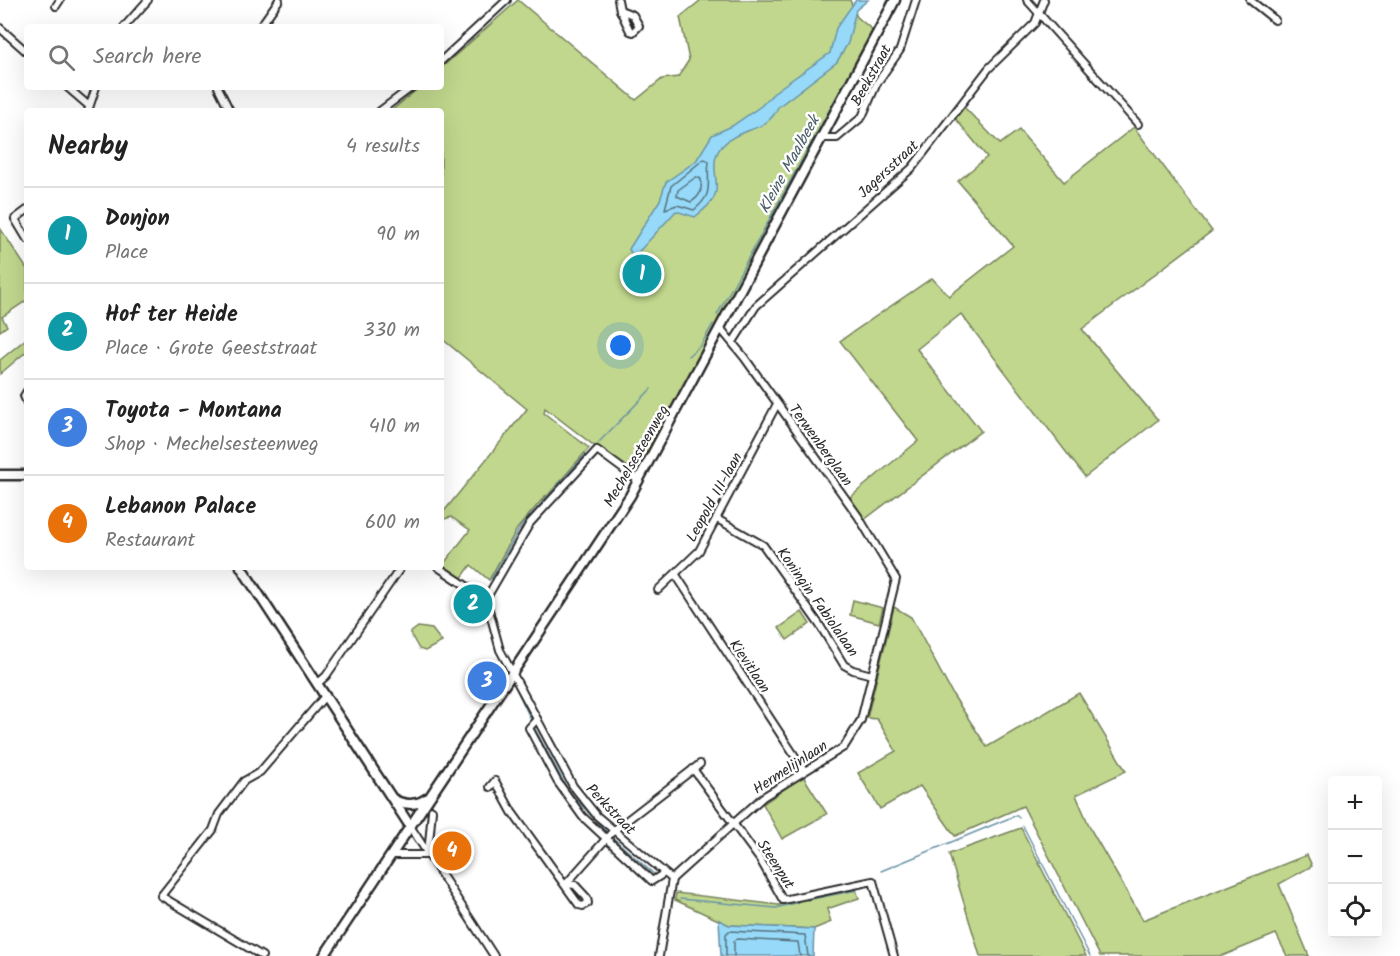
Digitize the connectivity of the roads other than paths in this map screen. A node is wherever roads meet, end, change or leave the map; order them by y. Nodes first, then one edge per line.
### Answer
1 (60, 0) edge
2 (147, 0) edge
3 (279, 0) edge
4 (507, 0) edge
5 (618, 0) edge
6 (895, 0) edge
7 (901, 0) edge
8 (916, 0) edge
9 (1027, 0) edge
10 (1044, 0) edge
11 (1250, 0) edge
12 (56, 6) dead end
13 (620, 10) dead end
14 (1038, 12) junction
15 (1275, 20) dead end
16 (127, 24) edge
17 (262, 24) edge
18 (0, 28) edge
19 (24, 49) edge
20 (444, 58) edge
21 (854, 80) junction
22 (70, 90) edge
23 (95, 90) edge
24 (220, 90) edge
25 (408, 90) edge
26 (87, 108) edge
27 (88, 108) edge
28 (228, 108) edge
29 (384, 108) edge
30 (1138, 124) dead end
31 (823, 138) junction
32 (24, 212) edge
33 (24, 235) edge
34 (721, 329) junction
35 (733, 342) junction
36 (777, 404) junction
37 (0, 475) edge
38 (24, 475) edge
39 (639, 481) junction
40 (717, 519) junction
41 (243, 570) edge
42 (399, 570) edge
43 (442, 570) edge
44 (676, 575) junction
45 (896, 579) joint
46 (658, 591) dead end
47 (486, 599) junction
48 (512, 672) junction
49 (872, 675) junction
50 (317, 684) junction
51 (325, 696) junction
52 (537, 718) junction
53 (700, 764) dead end
54 (693, 769) junction
55 (804, 770) junction
56 (490, 787) dead end
57 (432, 792) junction
58 (392, 799) junction
59 (432, 810) dead end
60 (735, 825) junction
61 (410, 826) junction
62 (613, 831) junction
63 (604, 839) junction
64 (391, 855) junction
65 (428, 855) junction
66 (663, 874) junction
67 (672, 879) junction
68 (262, 956) edge
69 (324, 956) edge
70 (494, 956) edge
71 (659, 956) edge
72 (894, 956) edge

1 - 12 street
2 - 16 street
3 - 17 street
4 - 20 street
5 - 13 street
6 - 21 main road, Mechelsesteenweg
7 - 21 main road, Mechelsesteenweg
8 - 31 street, Beekstraat
9 - 14 street
10 - 14 street, Jagersstraat
11 - 15 street
14 - 30 street
14 - 35 street, Jagersstraat
18 - 19 street
21 - 31 main road, Mechelsesteenweg
22 - 26 street
23 - 27 street
24 - 28 street
25 - 29 street
31 - 34 main road, Mechelsesteenweg
32 - 33 street
34 - 35 street, Terwenberglaan
34 - 39 main road, Mechelsesteenweg
35 - 36 street, Terwenberglaan
36 - 40 street, Leopold III-laan
36 - 45 street, Terwenberglaan
37 - 38 main road
39 - 47 street
39 - 48 main road, Mechelsesteenweg
40 - 44 street, Leopold III-laan
40 - 49 street, Koningin Fabiolalaan
41 - 50 main road
42 - 50 street
43 - 47 street
44 - 46 street, Leopold III-laan
44 - 55 street, Kievitlaan
45 - 49 street, Hermelijnlaan
47 - 48 street, Perkstraat
48 - 52 street, Perkstraat
48 - 57 main road, Mechelsesteenweg
49 - 55 street, Hermelijnlaan
50 - 51 main road
51 - 58 main road
51 - 68 street
52 - 62 street, Perkstraat
52 - 63 street
53 - 54 street
54 - 60 street, Steenput
54 - 62 street
55 - 60 street, Hermelijnlaan
56 - 63 street
57 - 58 main road
57 - 61 main road, Mechelsesteenweg
58 - 61 main road
59 - 65 street
60 - 67 street, Hermelijnlaan
60 - 72 street, Steenput
61 - 64 main road, Mechelsesteenweg
61 - 65 street
62 - 63 street
62 - 66 street, Perkstraat
63 - 66 street
64 - 65 street
64 - 69 main road, Mechelsesteenweg
65 - 70 street
66 - 67 street, Perkstraat
67 - 71 street

